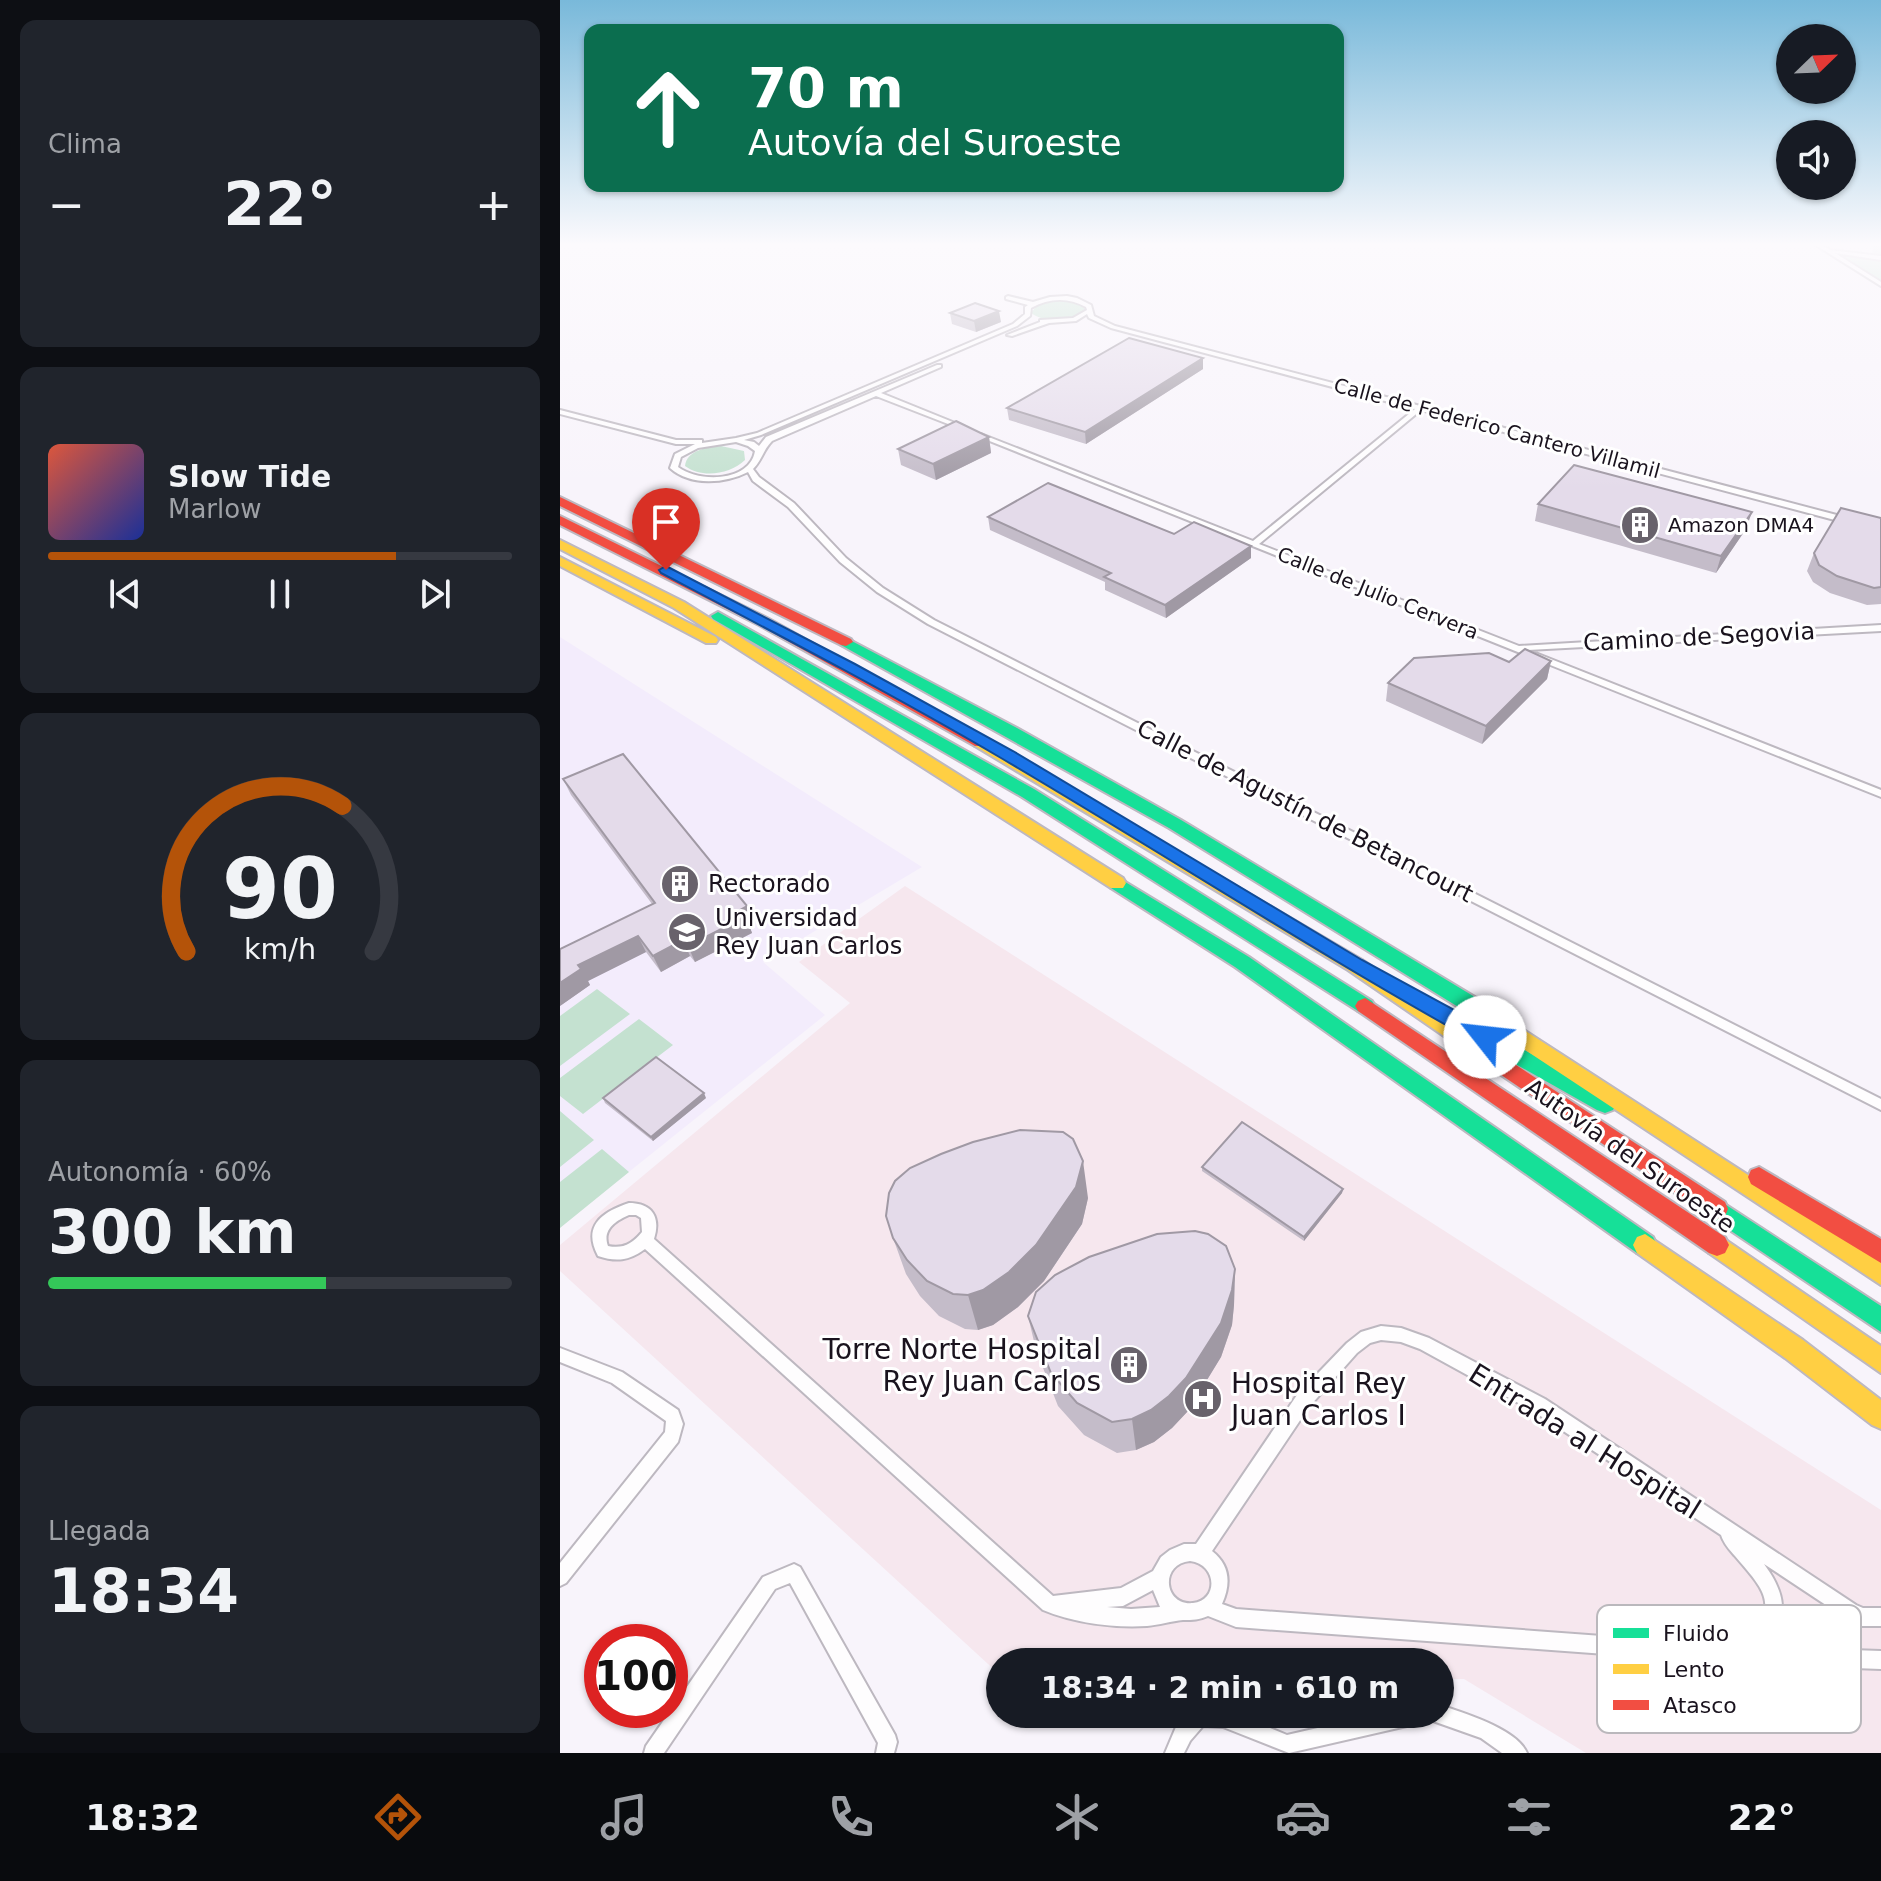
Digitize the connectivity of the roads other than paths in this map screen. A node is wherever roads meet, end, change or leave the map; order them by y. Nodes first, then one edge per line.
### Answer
1 (1013, 326) edge
2 (1037, 326) edge
3 (1106, 326) edge
4 (1110, 326) edge
5 (1113, 327) junction
6 (875, 393) junction
7 (1420, 408) junction
8 (560, 412) edge
9 (736, 440) junction
10 (676, 442) junction
11 (709, 442) junction
12 (759, 450) junction
13 (685, 451) junction
14 (749, 469) junction
15 (725, 478) junction
16 (756, 479) junction
17 (560, 501) edge
18 (560, 520) edge
19 (1856, 522) edge
20 (560, 541) edge
21 (1254, 544) junction
22 (560, 561) edge
23 (1881, 628) edge
24 (1517, 648) junction
25 (866, 725) junction
26 (1881, 794) edge
27 (1355, 965) junction
28 (1581, 1074) junction
29 (1881, 1105) edge
30 (1728, 1172) junction
31 (645, 1240) dead end
32 (1881, 1252) edge
33 (1881, 1274) edge
34 (1881, 1320) edge
35 (560, 1355) edge
36 (1881, 1361) edge
37 (1881, 1416) edge
38 (1719, 1525) junction
39 (1201, 1552) junction
40 (1162, 1576) junction
41 (560, 1577) edge
42 (1049, 1604) junction
43 (1774, 1605) edge
44 (1843, 1605) edge
45 (1207, 1607) junction
46 (1180, 1612) junction
47 (1861, 1616) edge
48 (1881, 1617) edge
49 (1597, 1644) edge
50 (1861, 1659) edge
51 (1881, 1660) edge
52 (1454, 1719) edge
53 (1189, 1728) edge
54 (1248, 1728) edge
55 (1358, 1728) edge
56 (886, 1747) edge
57 (653, 1753) edge
58 (1174, 1753) edge
59 (1518, 1753) edge

1 - 9 street
2 - 6 street
3 - 5 street, Calle de Federico Cantero Villamil
4 - 5 street, Calle de Federico Cantero Villamil
5 - 7 street, Calle de Federico Cantero Villamil
6 - 12 street
6 - 21 street, Calle de Julio Cervera
7 - 19 street, Calle de Federico Cantero Villamil
7 - 21 street
8 - 10 street
9 - 11 street
9 - 12 street
10 - 11 street
10 - 13 street
11 - 13 street
12 - 14 street
13 - 15 street
14 - 15 street
14 - 16 street, Calle de Agustín de Betancourt
15 - 16 street
16 - 29 street, Calle de Agustín de Betancourt
17 - 28 highway
18 - 27 highway, Autovía del Suroeste
20 - 25 highway
20 - 36 highway, Autovía del Suroeste
21 - 24 street, Calle de Julio Cervera
22 - 25 highway
23 - 24 street, Camino de Segovia
24 - 26 street, Calle de Julio Cervera
25 - 37 highway
27 - 30 highway
27 - 34 highway, Autovía del Suroeste
28 - 30 highway
28 - 32 highway
30 - 33 highway
31 - 42 street
35 - 41 street
38 - 39 street, Entrada al Hospital
38 - 43 street
38 - 44 street, Entrada al Hospital
39 - 40 street
39 - 45 street
40 - 42 street
40 - 46 street
42 - 46 street
45 - 46 street
45 - 49 street
47 - 48 street, Entrada al Hospital
50 - 51 street
52 - 59 street
53 - 58 street
54 - 55 street
56 - 57 street

